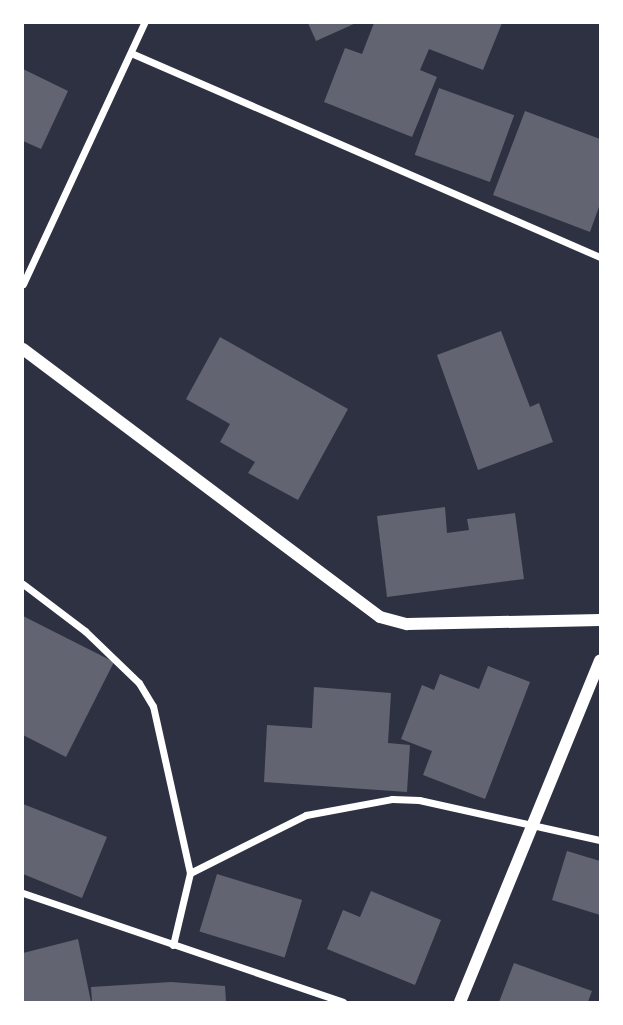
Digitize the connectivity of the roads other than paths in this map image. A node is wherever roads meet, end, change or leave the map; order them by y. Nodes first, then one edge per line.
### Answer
1 (144, 23) edge
2 (131, 53) junction
3 (600, 257) edge
4 (23, 284) edge
5 (23, 349) edge
6 (23, 584) edge
7 (600, 620) edge
8 (600, 661) edge
9 (533, 827) junction
10 (600, 840) edge
11 (190, 873) junction
12 (23, 893) edge
13 (173, 945) junction
14 (343, 1002) edge
15 (460, 1002) edge

1 - 2 street
2 - 3 street
2 - 4 street
5 - 7 street
6 - 11 street
8 - 9 street
9 - 10 street
9 - 11 street
9 - 15 street
11 - 13 street
12 - 13 street
13 - 14 street

